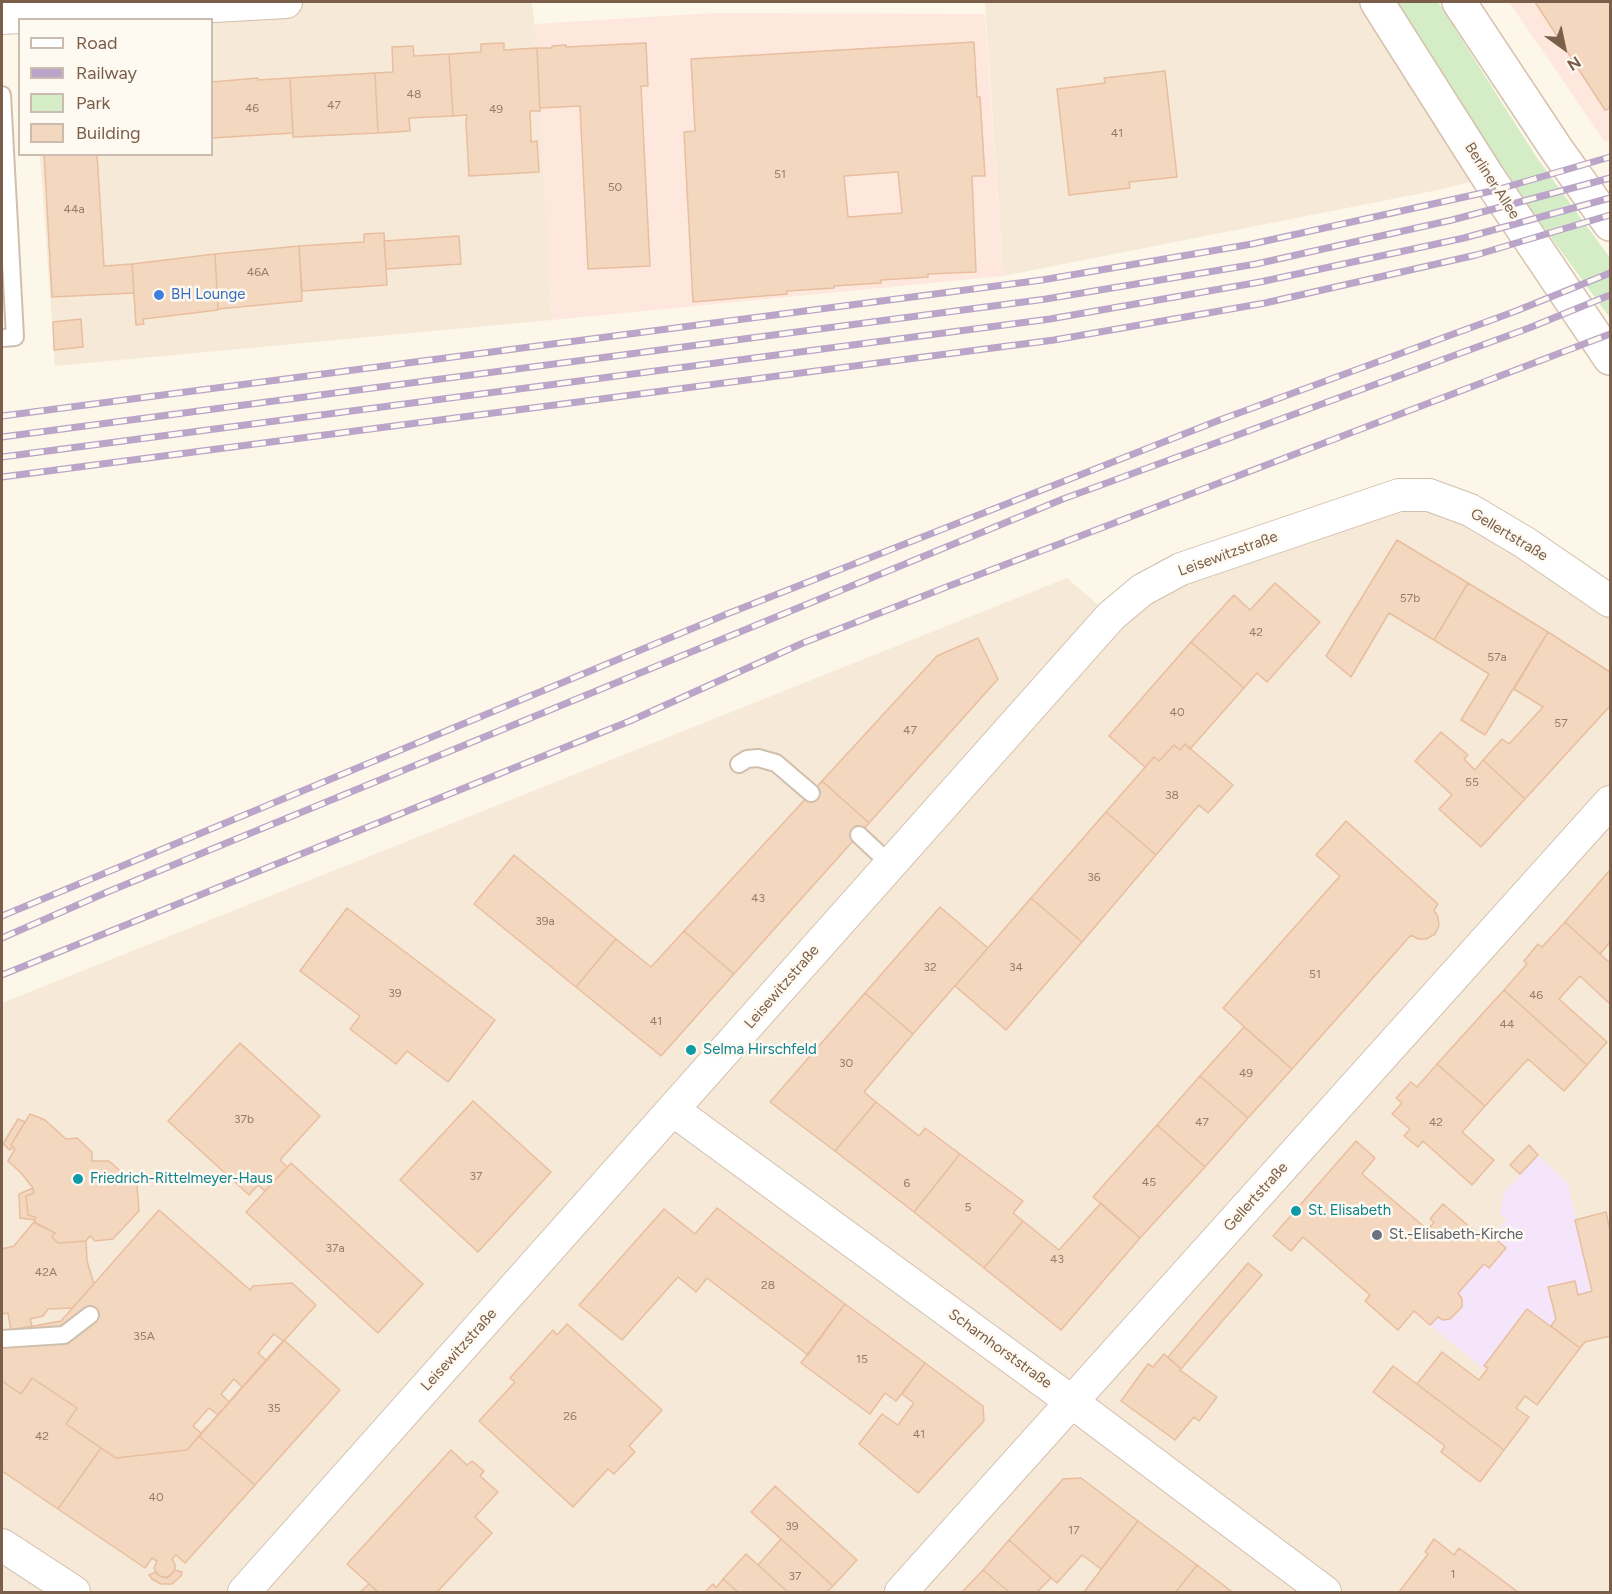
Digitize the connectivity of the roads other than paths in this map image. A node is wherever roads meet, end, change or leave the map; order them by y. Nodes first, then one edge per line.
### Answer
1 (286, 2) edge
2 (1377, 2) edge
3 (1459, 2) edge
4 (2, 18) edge
5 (2, 106) edge
6 (1611, 224) edge
7 (2, 338) edge
8 (1611, 358) edge
9 (1399, 495) joint
10 (1611, 601) edge
11 (739, 764) dead end
12 (811, 792) dead end
13 (1611, 802) edge
14 (859, 835) dead end
15 (890, 864) junction
16 (673, 1110) junction
17 (90, 1315) dead end
18 (2, 1338) edge
19 (1072, 1402) junction
20 (2, 1545) edge
21 (74, 1593) edge
22 (244, 1593) edge
23 (901, 1593) edge
24 (1325, 1593) edge

1 - 4 street
2 - 8 main road, Berliner Allee
3 - 6 main road
5 - 7 lane
9 - 10 street, Gellertstraße
9 - 15 street, Leisewitzstraße
11 - 12 lane
13 - 19 street, Gellertstraße
14 - 15 lane
15 - 16 street, Leisewitzstraße
16 - 19 street, Scharnhorststraße
16 - 22 street, Leisewitzstraße
17 - 18 lane
19 - 23 street, Gellertstraße
19 - 24 street, Scharnhorststraße
20 - 21 street

